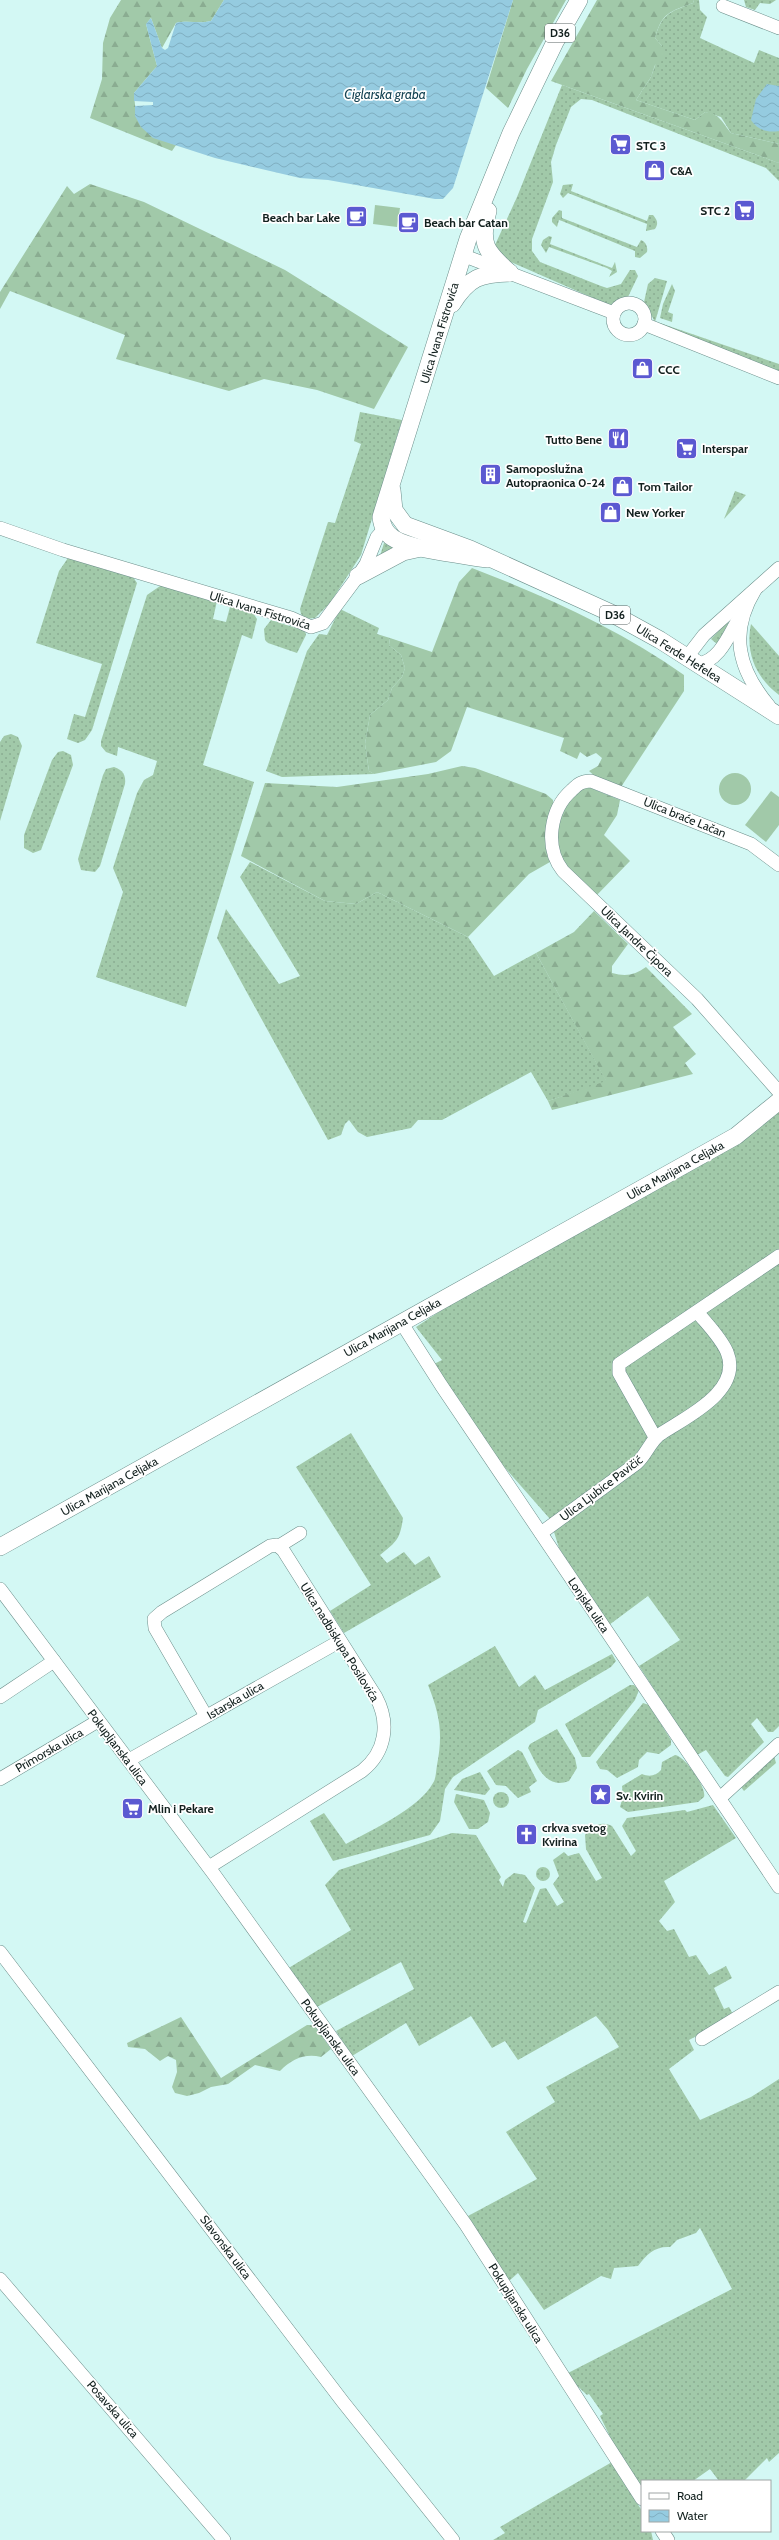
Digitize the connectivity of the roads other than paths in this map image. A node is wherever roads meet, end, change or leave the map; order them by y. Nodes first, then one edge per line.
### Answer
1 (579, 0) edge
2 (724, 6) dead end
3 (779, 28) edge
4 (491, 181) junction
5 (462, 255) junction
6 (510, 273) junction
7 (614, 313) junction
8 (442, 321) junction
9 (644, 324) junction
10 (779, 378) edge
11 (392, 486) junction
12 (405, 525) junction
13 (0, 528) edge
14 (384, 529) junction
15 (424, 548) junction
16 (487, 559) junction
17 (779, 568) edge
18 (358, 576) junction
19 (755, 590) junction
20 (743, 610) junction
21 (692, 660) junction
22 (778, 715) edge
23 (585, 781) joint
24 (779, 865) edge
25 (779, 1092) edge
26 (779, 1101) edge
27 (779, 1256) edge
28 (698, 1313) junction
29 (401, 1322) junction
30 (656, 1437) junction
31 (300, 1532) dead end
32 (541, 1533) junction
33 (279, 1546) junction
34 (0, 1547) edge
35 (0, 1589) edge
36 (340, 1640) junction
37 (54, 1661) junction
38 (0, 1697) edge
39 (206, 1716) junction
40 (98, 1721) junction
41 (779, 1744) edge
42 (129, 1760) junction
43 (0, 1779) edge
44 (720, 1798) junction
45 (208, 1867) junction
46 (779, 1887) edge
47 (0, 1952) edge
48 (779, 1992) edge
49 (702, 2039) dead end
50 (0, 2279) edge
51 (641, 2497) edge
52 (224, 2540) edge
53 (453, 2540) edge

1 - 4 main road, Ulica Ivana Fistrovića / D36
2 - 3 street
4 - 5 main road, Ulica Ivana Fistrovića / D36
4 - 6 main road
5 - 6 street
5 - 8 main road, Ulica Ivana Fistrovića / D36
6 - 7 street
6 - 8 main road
7 - 9 street
7 - 9 street
8 - 11 main road, Ulica Ivana Fistrovića / D36
9 - 10 street
11 - 12 main road, D36
11 - 14 main road, Ulica Ivana Fistrovića / D36
12 - 14 main road
12 - 16 main road, Ulica Ferde Hefelea / D36
13 - 18 street, Ulica Ivana Fistrovića
14 - 15 main road, Ulica Ferde Hefelea / D36
14 - 18 street, Ulica Ivana Fistrovića
15 - 16 main road, Ulica Ferde Hefelea / D36
15 - 18 main road
16 - 21 main road, Ulica Ferde Hefelea / D36
17 - 19 street
19 - 20 street
19 - 21 street
20 - 21 street
20 - 22 street
21 - 22 main road, Ulica Ferde Hefelea / D36
23 - 24 street, Ulica braće Lačan
23 - 25 street, Ulica Jandre Čipora
26 - 29 main road, Ulica Marijana Celjaka
27 - 28 street
28 - 30 street, Ulica Ljubice Pavičić
28 - 30 street
29 - 32 street, Lonjska ulica
29 - 34 main road, Ulica Marijana Celjaka
30 - 32 street, Ulica Ljubice Pavičić
31 - 33 street
32 - 44 street, Lonjska ulica
33 - 36 street, Ulica nadbiskupa Posilovića
33 - 39 street
35 - 37 street, Pokupljanska ulica
36 - 39 street, Istarska ulica
36 - 45 street, Ulica nadbiskupa Posilovića
37 - 38 street
37 - 40 street, Pokupljanska ulica
39 - 42 street, Istarska ulica
40 - 42 street, Pokupljanska ulica
40 - 43 street, Primorska ulica
41 - 44 street
42 - 45 street, Pokupljanska ulica
44 - 46 street, Lonjska ulica
45 - 51 street, Pokupljanska ulica
47 - 53 street, Slavonska ulica
48 - 49 street
50 - 52 street, Posavska ulica

